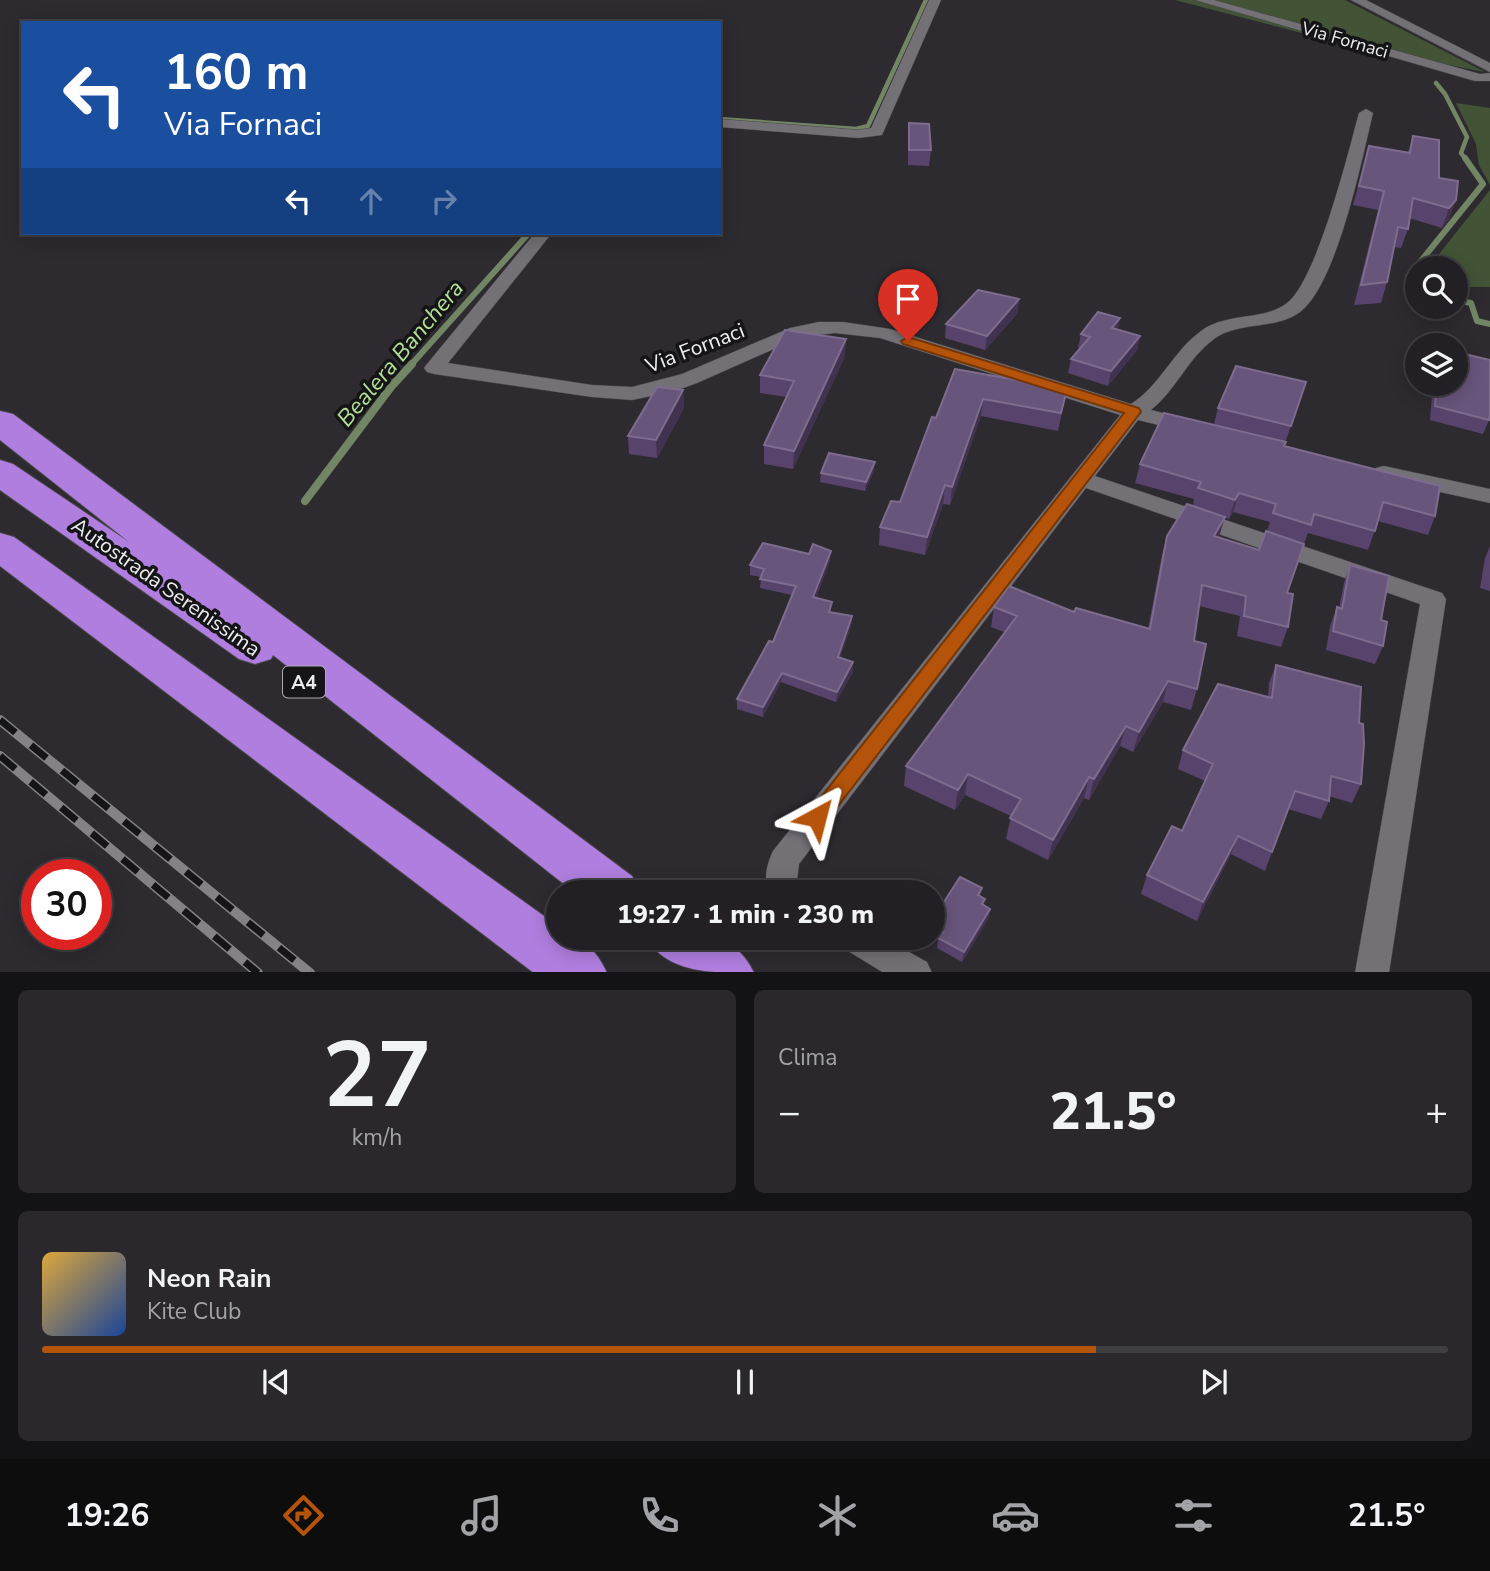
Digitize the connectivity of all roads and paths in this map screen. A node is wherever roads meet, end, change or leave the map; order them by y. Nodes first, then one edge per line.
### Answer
1 (935, 0) edge
2 (1201, 0) edge
3 (1357, 0) edge
4 (1454, 49) junction
5 (1490, 58) edge
6 (1490, 68) edge
7 (1490, 77) edge
8 (1366, 113) dead end
9 (721, 123) edge
10 (542, 235) edge
11 (1133, 412) junction
12 (0, 422) edge
13 (1208, 431) edge
14 (1361, 468) edge
15 (0, 472) edge
16 (1082, 479) junction
17 (1490, 496) edge
18 (0, 546) edge
19 (593, 880) edge
20 (594, 880) edge
21 (781, 880) edge
22 (692, 950) edge
23 (876, 950) edge
24 (579, 972) edge
25 (726, 972) edge
26 (915, 972) edge
27 (1372, 972) edge

1 - 9 street
2 - 7 street, Via Fornaci
3 - 4 street
4 - 5 street
4 - 6 street
8 - 11 street
10 - 11 street, Via Fornaci
11 - 13 street
11 - 16 street
12 - 20 highway
14 - 17 street
15 - 19 highway, Autostrada Serenissima / A4
16 - 21 street
16 - 27 street
18 - 24 highway
22 - 25 highway
23 - 26 street

